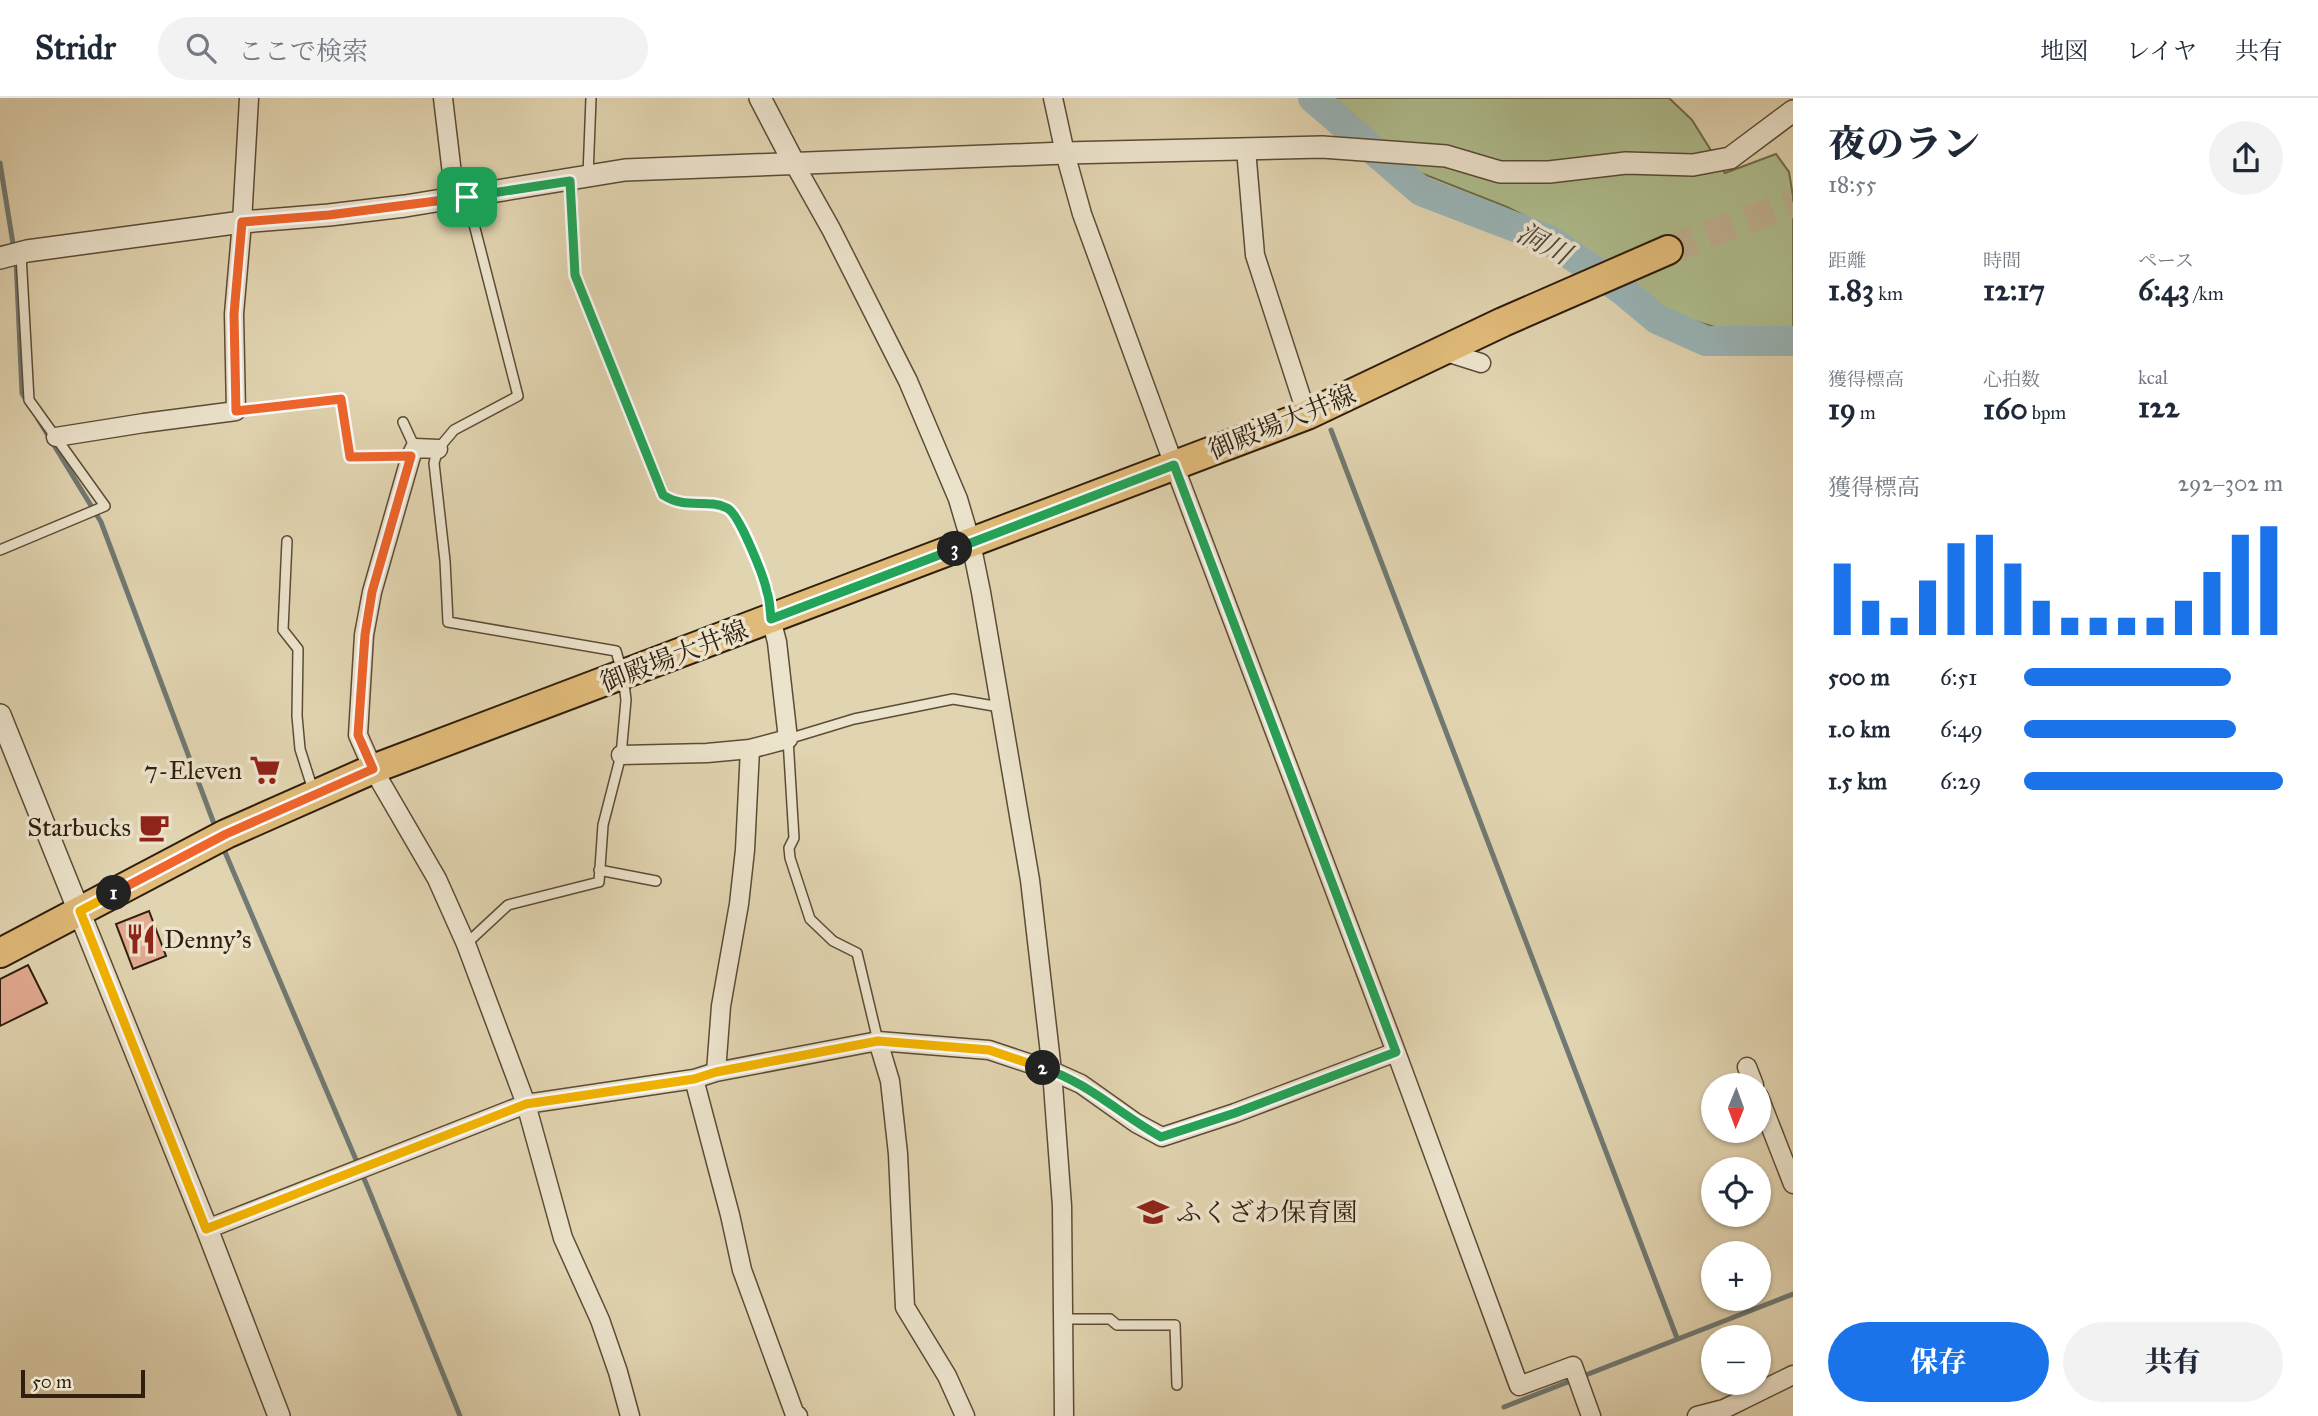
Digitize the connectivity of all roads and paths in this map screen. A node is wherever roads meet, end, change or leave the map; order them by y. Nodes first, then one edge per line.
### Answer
1 (249, 98) edge
2 (443, 98) edge
3 (591, 98) edge
4 (760, 98) edge
5 (1053, 98) edge
6 (1793, 111) edge
7 (1246, 149) junction
8 (1065, 153) junction
9 (796, 165) junction
10 (579, 179) junction
11 (461, 198) junction
12 (242, 222) junction
13 (1668, 250) tunnel mouth
14 (10, 255) edge
15 (1443, 351) junction
16 (1481, 363) dead end
17 (236, 411) junction
18 (1307, 415) junction
19 (403, 422) dead end
20 (56, 437) junction
21 (438, 449) junction
22 (413, 452) junction
23 (1174, 465) junction
24 (287, 541) dead end
25 (971, 543) junction
26 (0, 550) edge
27 (771, 619) junction
28 (623, 675) junction
29 (1000, 707) junction
30 (0, 715) edge
31 (788, 738) junction
32 (750, 749) junction
33 (621, 755) junction
34 (373, 769) junction
35 (315, 795) junction
36 (599, 870) junction
37 (656, 881) dead end
38 (80, 911) junction
39 (466, 944) junction
40 (0, 953) edge
41 (878, 1041) junction
42 (1396, 1052) junction
43 (1747, 1068) dead end
44 (1052, 1071) junction
45 (716, 1072) junction
46 (1749, 1073) edge
47 (694, 1079) junction
48 (526, 1104) junction
49 (1771, 1128) edge
50 (1793, 1184) edge
51 (206, 1229) junction
52 (1062, 1319) junction
53 (1793, 1374) edge
54 (1177, 1385) dead end
55 (1724, 1413) edge
56 (279, 1416) edge
57 (629, 1416) edge
58 (798, 1416) edge
59 (965, 1416) edge
60 (1064, 1416) edge
61 (1591, 1416) edge
62 (1697, 1416) edge

1 - 12 street
2 - 11 street
3 - 10 lane
4 - 9 street
5 - 8 street
6 - 7 street
7 - 8 street
7 - 18 street
8 - 9 street
8 - 23 street
9 - 10 street
9 - 25 street
10 - 11 street
10 - 27 lane
11 - 12 street
11 - 21 lane
12 - 14 street
12 - 17 street
13 - 15 main road, 御殿場大井線
14 - 20 lane
15 - 16 street
15 - 18 main road, 御殿場大井線
17 - 20 street
17 - 22 lane
18 - 23 main road, 御殿場大井線
19 - 22 lane
20 - 26 lane
21 - 22 street
21 - 28 lane
22 - 34 street
23 - 25 main road, 御殿場大井線
23 - 42 street
24 - 35 lane
25 - 27 main road, 御殿場大井線
25 - 29 street
27 - 28 main road, 御殿場大井線
27 - 31 street
28 - 33 lane
28 - 34 main road, 御殿場大井線
29 - 31 lane
29 - 44 street
30 - 38 street
31 - 32 street
31 - 41 lane
32 - 33 street
32 - 45 street
33 - 36 lane
34 - 35 main road, 御殿場大井線
34 - 39 street
35 - 38 main road, 御殿場大井線
36 - 37 lane
36 - 39 lane
38 - 40 main road, 御殿場大井線
38 - 51 street
39 - 48 street
41 - 44 street
41 - 45 street
41 - 59 street
42 - 44 street
42 - 61 street
43 - 46 street
44 - 52 street
45 - 47 street
47 - 48 street
47 - 58 street
48 - 51 street
48 - 57 street
49 - 50 street
51 - 56 street
52 - 54 lane
52 - 60 street
53 - 55 street
55 - 62 street

